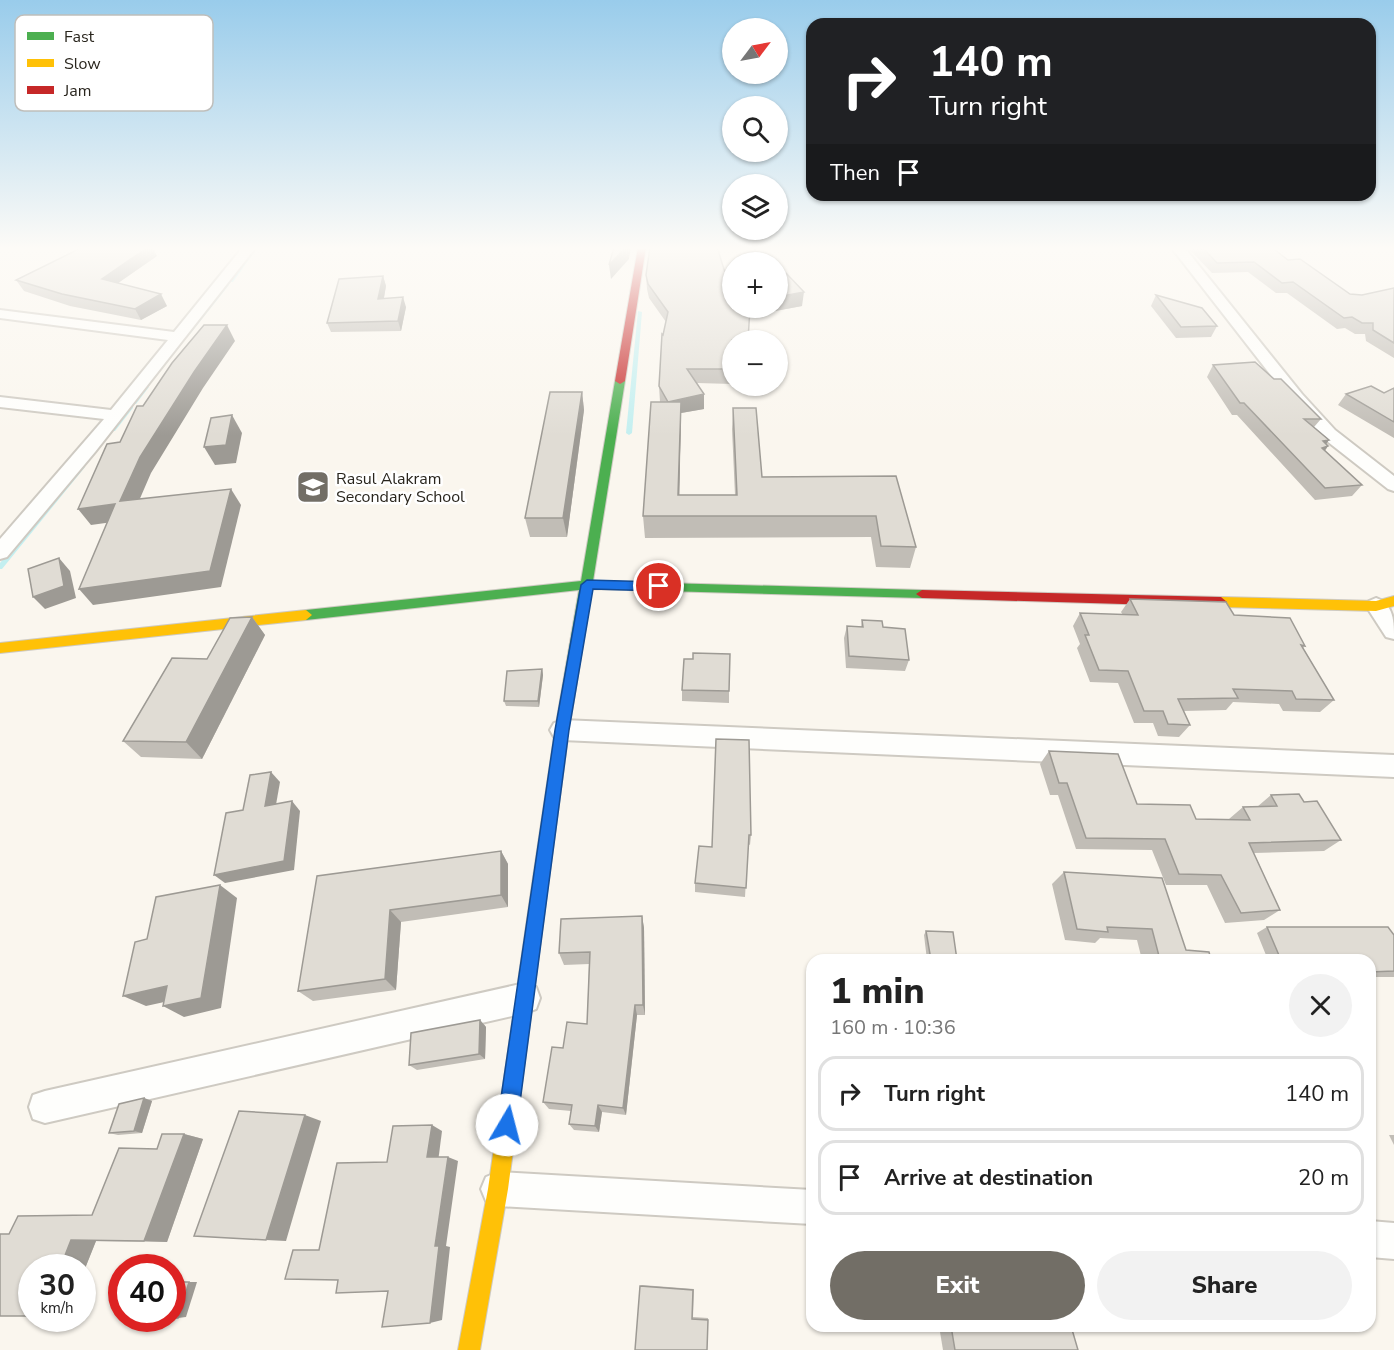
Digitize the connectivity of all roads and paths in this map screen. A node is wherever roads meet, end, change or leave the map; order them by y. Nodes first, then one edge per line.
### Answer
1 (199, 310) edge
2 (632, 310) edge
3 (1227, 310) edge
4 (0, 314) edge
5 (177, 337) junction
6 (0, 402) edge
7 (115, 415) junction
8 (1394, 485) edge
9 (0, 552) edge
10 (587, 585) junction
11 (1385, 603) edge
12 (1394, 631) edge
13 (0, 648) edge
14 (562, 730) junction
15 (1394, 766) edge
16 (525, 998) junction
17 (45, 1107) dead end
18 (498, 1189) junction
19 (806, 1207) edge
20 (1376, 1240) edge
21 (1394, 1241) edge
22 (469, 1350) edge

1 - 5 street
2 - 10 street
3 - 8 street
4 - 5 street
5 - 7 street
6 - 7 street
7 - 9 street
10 - 11 street
10 - 13 street
10 - 14 street
11 - 12 street
14 - 15 street
14 - 16 street
16 - 17 street
16 - 18 street
18 - 19 street
18 - 22 street
20 - 21 street

